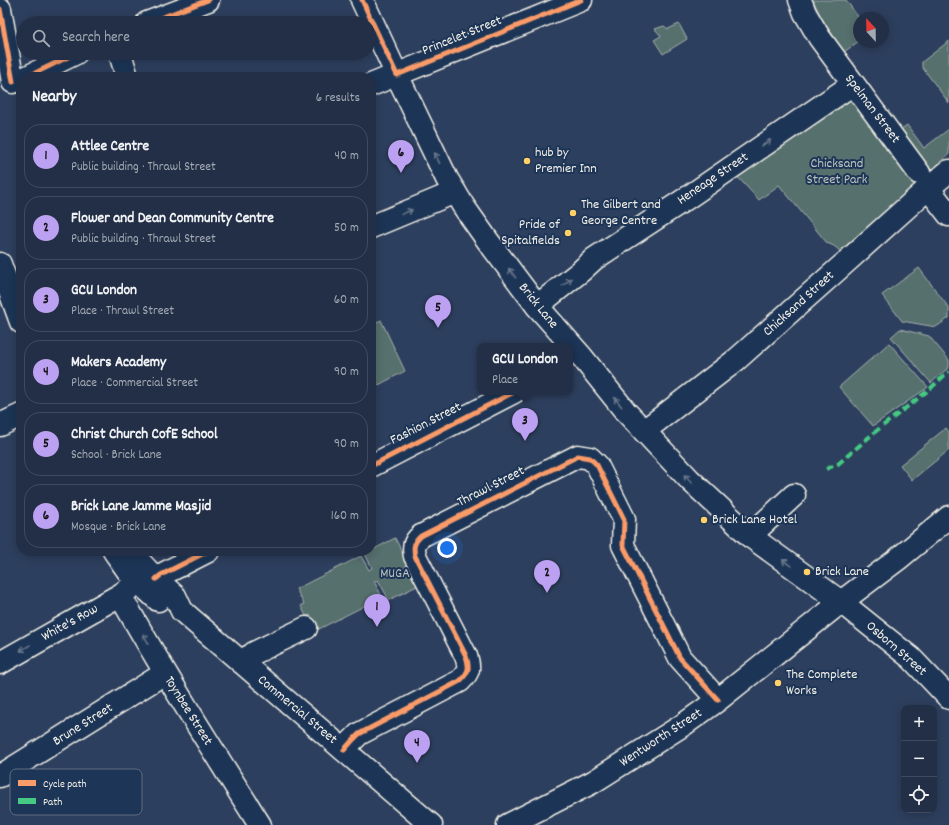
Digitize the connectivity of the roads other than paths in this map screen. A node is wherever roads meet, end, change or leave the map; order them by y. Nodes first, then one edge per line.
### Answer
1 (208, 0) edge
2 (362, 0) edge
3 (581, 0) edge
4 (800, 0) edge
5 (0, 9) edge
6 (166, 16) edge
7 (369, 16) edge
8 (376, 30) edge
9 (61, 60) edge
10 (122, 60) edge
11 (36, 72) edge
12 (126, 72) edge
13 (397, 75) junction
14 (15, 82) edge
15 (376, 83) edge
16 (853, 84) junction
17 (949, 171) edge
18 (924, 180) junction
19 (455, 192) junction
20 (949, 215) edge
21 (376, 226) edge
22 (0, 264) edge
23 (536, 306) junction
24 (16, 308) edge
25 (563, 343) edge
26 (576, 360) edge
27 (508, 395) edge
28 (16, 417) edge
29 (0, 425) edge
30 (644, 431) junction
31 (376, 463) edge
32 (794, 495) dead end
33 (949, 517) edge
34 (750, 536) junction
35 (118, 556) edge
36 (136, 556) edge
37 (198, 556) edge
38 (147, 581) junction
39 (120, 595) junction
40 (841, 602) junction
41 (306, 628) dead end
42 (240, 661) junction
43 (0, 663) edge
44 (165, 673) junction
45 (949, 698) edge
46 (718, 700) junction
47 (344, 750) junction
48 (11, 769) edge
49 (10, 770) edge
50 (0, 776) edge
51 (260, 825) edge
52 (431, 825) edge
53 (508, 825) edge

1 - 6 main road
2 - 7 main road, Brick Lane
3 - 13 main road, Princelet Street
4 - 16 main road, Spelman Street
5 - 14 main road
8 - 13 main road, Brick Lane
9 - 11 main road
10 - 12 main road
13 - 15 main road, Princelet Street
19 -> 13 main road, Brick Lane
16 - 18 main road, Spelman Street
23 -> 16 main road, Heneage Street
17 - 18 main road, Chicksand Street
18 - 20 main road, Spelman Street
18 - 30 main road, Chicksand Street
21 -> 19 main road
23 -> 19 main road, Brick Lane
22 - 24 main road
23 - 25 main road, Brick Lane
30 -> 26 main road, Brick Lane
27 - 31 main road, Fashion Street
28 - 29 main road
34 -> 30 main road, Brick Lane
32 - 34 main road
33 - 40 main road, Wentworth Street
40 -> 34 main road, Brick Lane
35 - 38 main road, Commercial Street
36 - 38 main road, Commercial Street
37 - 38 main road
38 - 39 main road, White's Row
38 - 42 main road, Commercial Street
39 -> 43 main road, White's Row
44 -> 39 main road, Toynbee Street
40 - 45 main road, Osborn Street
40 - 46 main road, Wentworth Street
41 - 42 main road
42 - 47 main road, Commercial Street
44 - 48 main road, Brune Street
44 - 51 main road, Toynbee Street
46 - 47 main road, Thrawl Street
46 - 53 main road, Wentworth Street
47 - 52 main road, Commercial Street
49 - 50 main road, Brune Street

